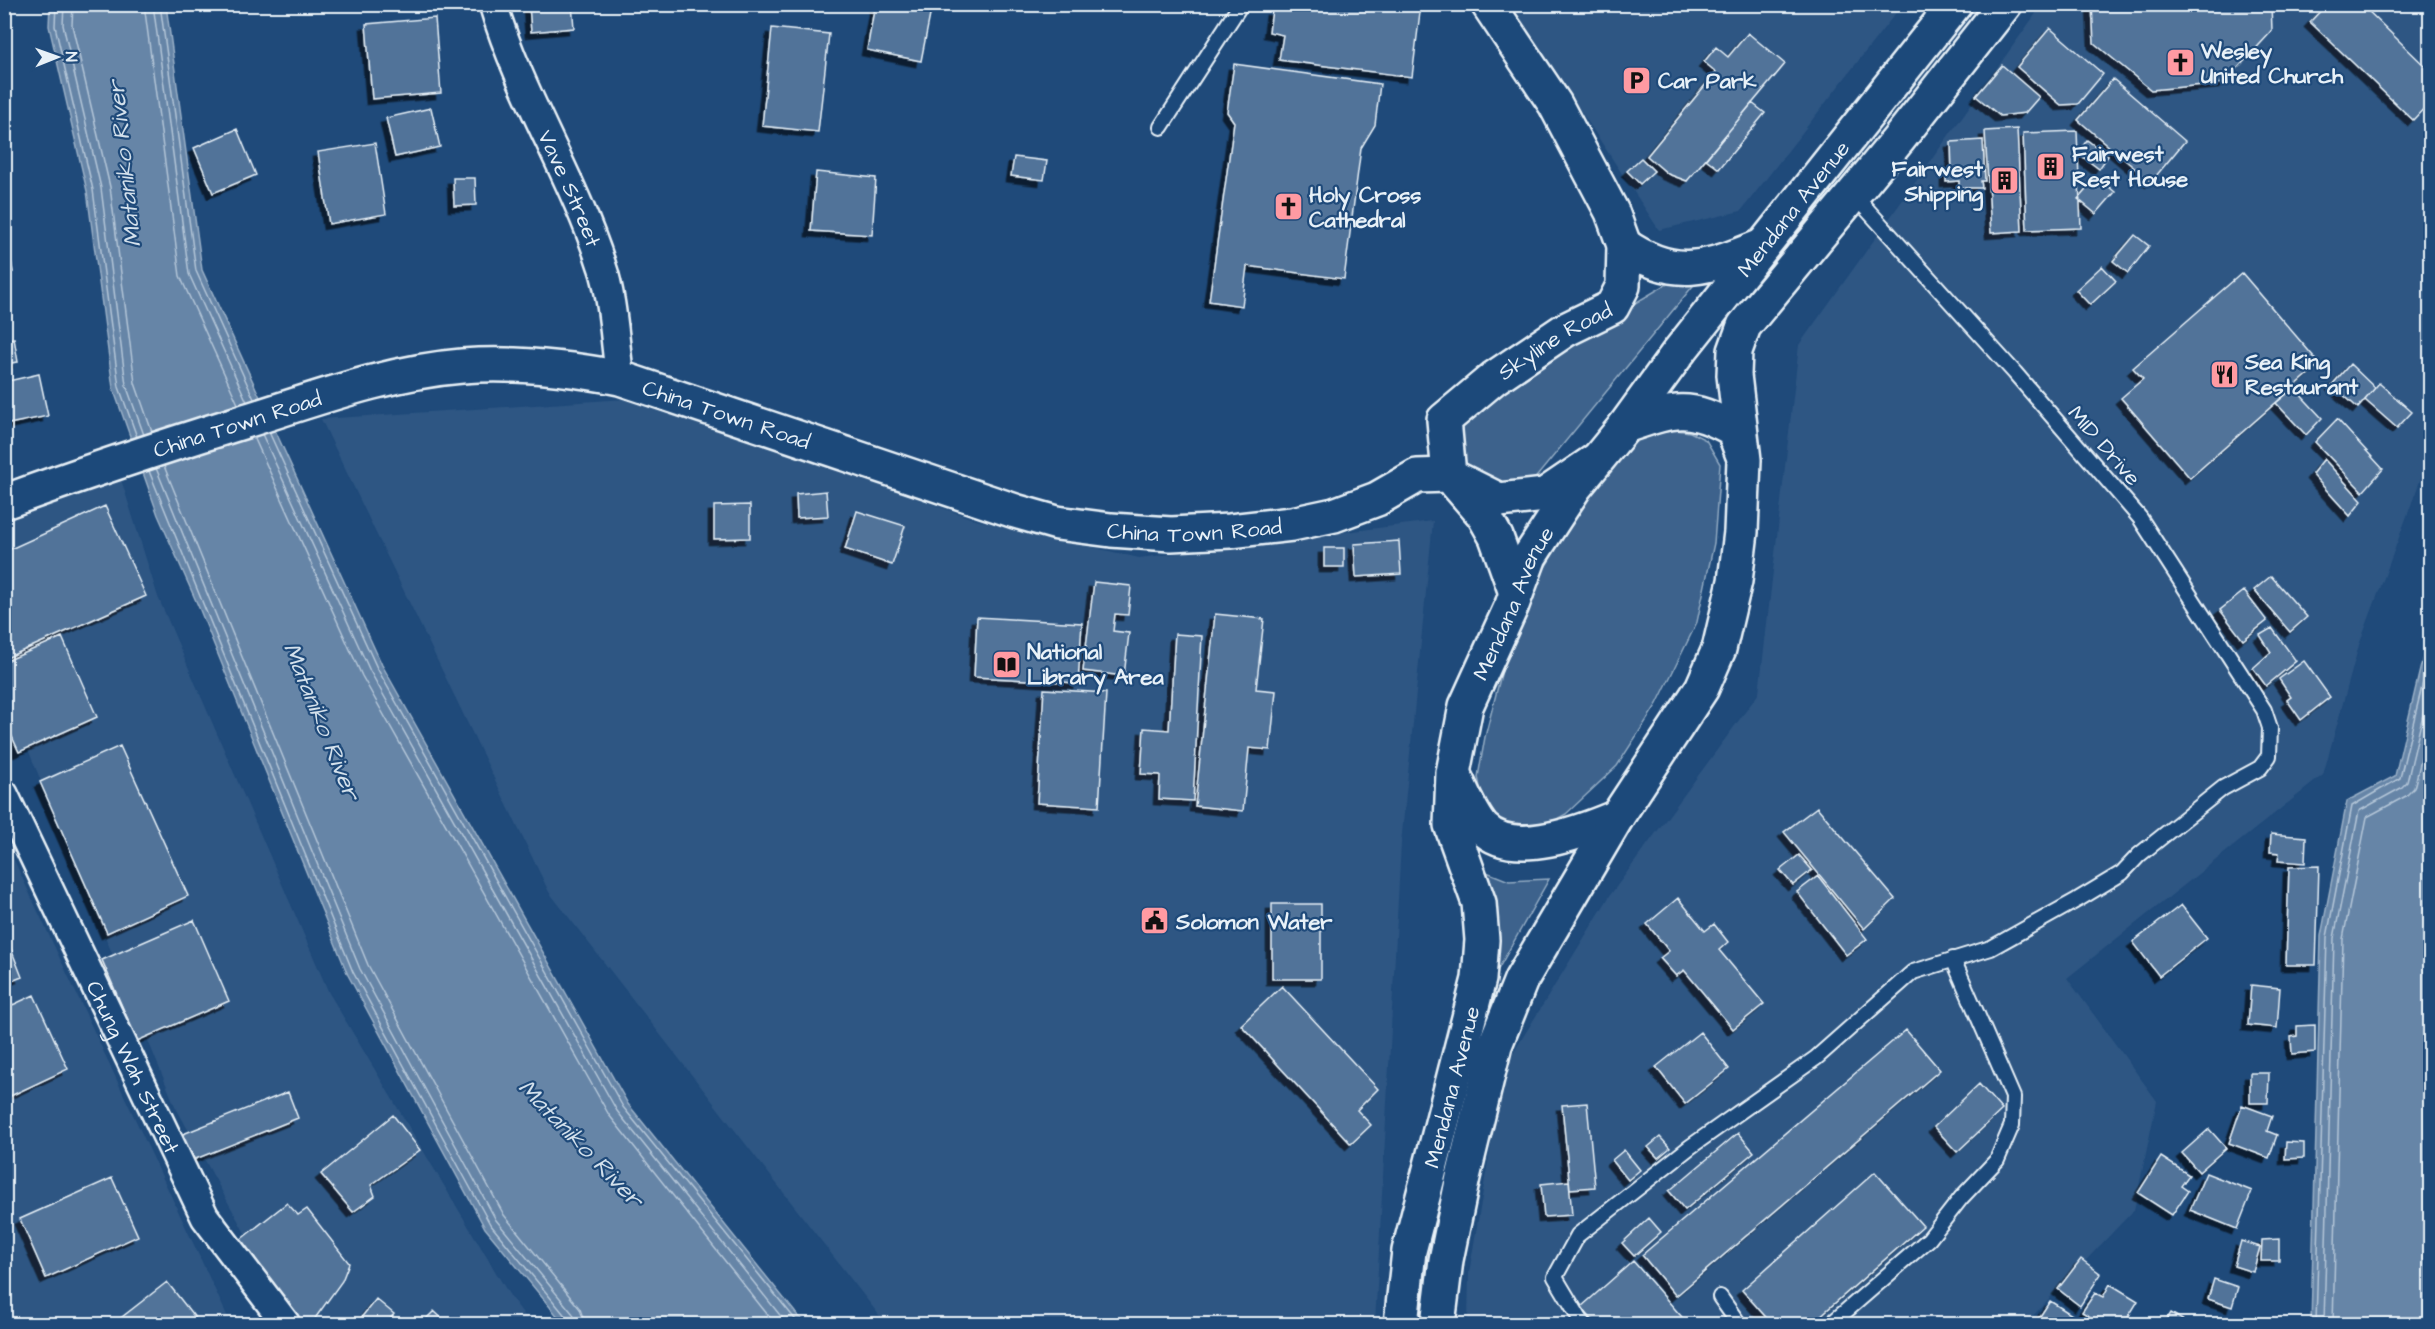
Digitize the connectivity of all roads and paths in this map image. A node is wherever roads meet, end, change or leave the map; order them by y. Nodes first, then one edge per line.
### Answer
1 (493, 4) edge
2 (1240, 4) edge
3 (1488, 4) edge
4 (1954, 4) edge
5 (2005, 4) edge
6 (1161, 127) dead end
7 (1853, 194) junction
8 (1624, 244) junction
9 (1763, 245) junction
10 (620, 378) junction
11 (1626, 426) junction
12 (1744, 460) junction
13 (1595, 461) junction
14 (1449, 475) junction
15 (4, 502) edge
16 (1516, 593) junction
17 (1453, 773) junction
18 (4, 794) edge
19 (1617, 818) junction
20 (1953, 959) junction
21 (1720, 1297) dead end
22 (286, 1324) edge
23 (1401, 1324) edge
24 (1438, 1324) edge
25 (1583, 1324) edge
26 (1739, 1324) edge
27 (1831, 1324) edge

1 - 10 street, Vave Street
2 - 6 lane
3 - 8 main road, Skyline Road
4 - 9 main road, Mendana Avenue
5 - 7 main road, Mendana Avenue
7 - 12 main road, Mendana Avenue
7 - 20 lane, MID Drive
8 - 9 main road
8 - 14 main road, Skyline Road
9 - 11 main road, Mendana Avenue
10 - 14 main road, China Town Road
10 - 15 main road, China Town Road
11 - 12 main road
11 - 13 main road, Mendana Avenue
12 - 19 main road, Mendana Avenue
13 - 14 main road
13 - 16 main road, Mendana Avenue
14 - 16 main road
16 - 17 main road, Mendana Avenue
17 - 19 main road
17 - 23 main road, Mendana Avenue
18 - 22 street, Chung Wah Street
19 - 24 main road, Mendana Avenue
20 - 25 lane
20 - 27 lane
21 - 26 lane

